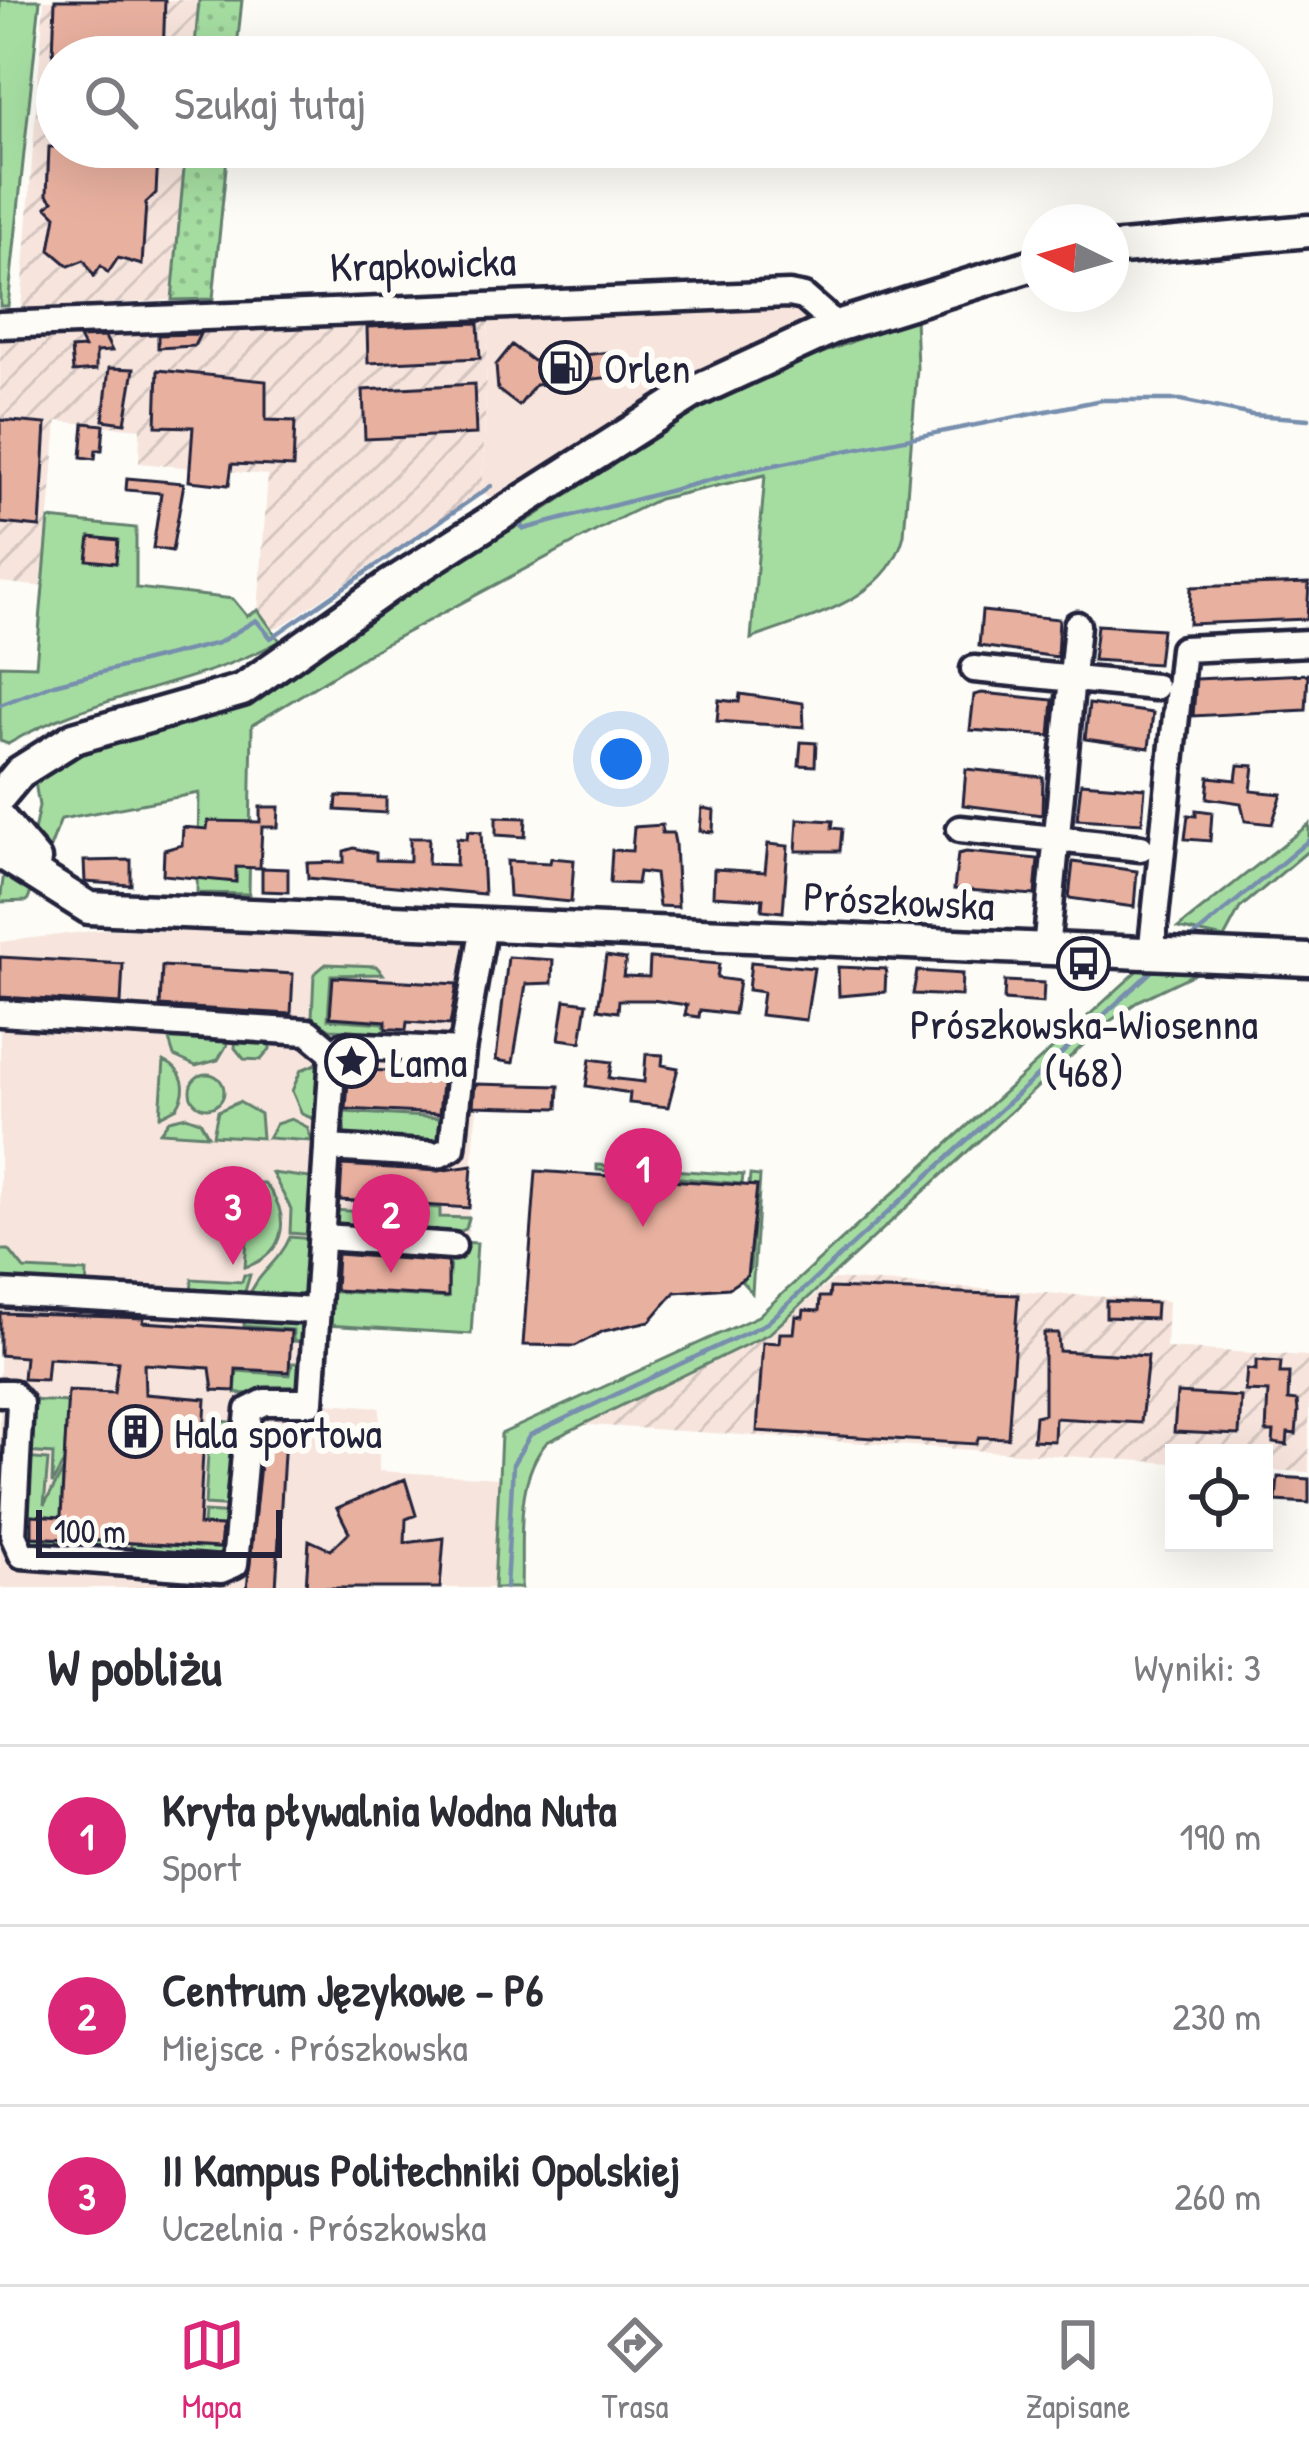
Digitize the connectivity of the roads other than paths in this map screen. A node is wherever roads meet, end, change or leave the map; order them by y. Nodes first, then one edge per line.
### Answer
1 (1309, 231) edge
2 (1129, 247) edge
3 (1021, 269) edge
4 (0, 325) edge
5 (837, 326) junction
6 (1077, 625) dead end
7 (311, 638) junction
8 (1309, 643) edge
9 (974, 669) dead end
10 (1072, 679) junction
11 (1155, 687) dead end
12 (0, 766) edge
13 (0, 796) edge
14 (0, 806) edge
15 (0, 820) edge
16 (960, 829) dead end
17 (1056, 838) junction
18 (1141, 848) dead end
19 (0, 853) edge
20 (60, 893) junction
21 (484, 926) junction
22 (1046, 950) junction
23 (1151, 955) junction
24 (1309, 960) edge
25 (0, 1013) edge
26 (462, 1051) junction
27 (333, 1053) junction
28 (329, 1148) junction
29 (324, 1237) junction
30 (454, 1246) dead end
31 (0, 1294) edge
32 (316, 1311) junction
33 (0, 1393) edge

1 - 2 main road
3 - 5 main road
4 - 5 street, Krapkowicka
5 - 7 main road
6 - 10 street
7 - 12 main road
7 - 13 main road
8 - 23 street
9 - 10 street
10 - 11 street
10 - 17 street
14 - 15 main road
15 - 20 main road
16 - 17 street
17 - 18 street
17 - 22 street
19 - 20 main road, Prószkowska
20 - 21 main road, Prószkowska
21 - 22 main road, Prószkowska
21 - 26 street
22 - 23 main road, Prószkowska
23 - 24 main road, Prószkowska
25 - 27 street
26 - 27 street
26 - 28 street
27 - 28 street
28 - 29 street
29 - 30 street
29 - 32 street
31 - 32 street
32 - 33 street

